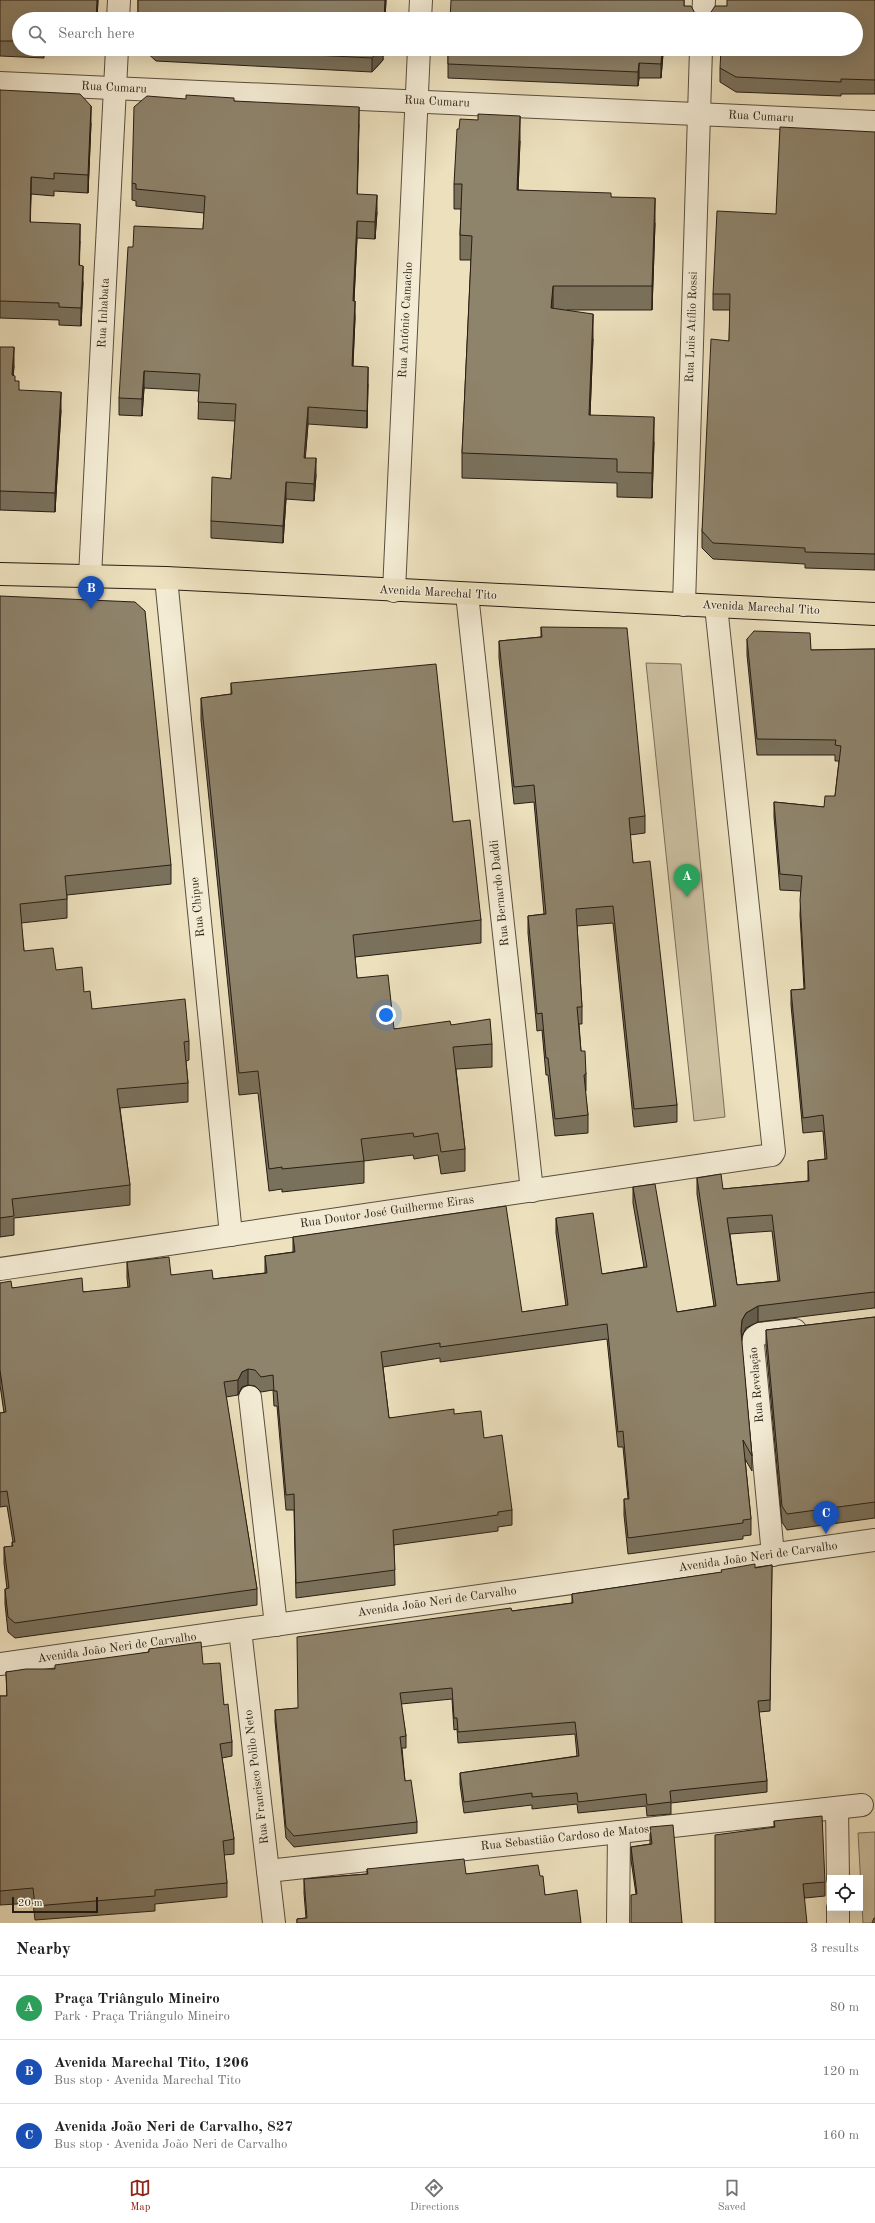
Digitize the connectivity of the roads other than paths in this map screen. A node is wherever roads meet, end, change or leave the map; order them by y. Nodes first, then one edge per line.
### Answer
1 (119, 0) edge
2 (421, 0) edge
3 (704, 0) edge
4 (118, 12) edge
5 (420, 12) edge
6 (703, 12) edge
7 (117, 56) edge
8 (419, 56) edge
9 (702, 56) edge
10 (0, 83) edge
11 (115, 88) junction
12 (416, 101) junction
13 (698, 114) junction
14 (875, 122) edge
15 (0, 574) edge
16 (90, 576) junction
17 (166, 578) junction
18 (394, 591) junction
19 (468, 594) junction
20 (684, 605) junction
21 (716, 606) junction
22 (875, 614) edge
23 (532, 1191) junction
24 (231, 1235) junction
25 (0, 1269) edge
26 (813, 1327) edge
27 (250, 1397) dead end
28 (875, 1540) edge
29 (773, 1555) junction
30 (276, 1625) junction
31 (240, 1630) junction
32 (0, 1664) edge
33 (862, 1805) dead end
34 (837, 1808) junction
35 (619, 1832) junction
36 (268, 1871) junction
37 (838, 1875) edge
38 (838, 1911) edge
39 (274, 1923) edge
40 (618, 1923) edge
41 (838, 1923) edge

1 - 4 street
2 - 5 street
3 - 6 street
7 - 11 street, Rua Inhabata
8 - 12 street, Rua Antônio Camacho
9 - 13 street, Rua Luis Atílio Rossi
10 - 11 street, Rua Cumaru
11 - 12 street, Rua Cumaru
11 - 16 street, Rua Inhabata
12 - 13 street, Rua Cumaru
12 - 18 street, Rua Antônio Camacho
13 - 14 street, Rua Cumaru
13 - 20 street, Rua Luis Atílio Rossi
15 - 16 main road, Avenida Marechal Tito
16 - 17 main road, Avenida Marechal Tito
17 - 18 main road, Avenida Marechal Tito
17 - 24 street, Rua Chipue
18 - 19 main road, Avenida Marechal Tito
19 - 20 main road, Avenida Marechal Tito
19 - 23 street, Rua Bernardo Daddi
20 - 21 main road, Avenida Marechal Tito
21 - 22 main road, Avenida Marechal Tito
21 - 23 street, Rua Doutor José Guilherme Eiras
23 - 24 street, Rua Doutor José Guilherme Eiras
24 - 25 street, Rua Doutor José Guilherme Eiras
26 - 29 street, Rua Revelação
27 - 30 street
28 - 29 street, Avenida João Neri de Carvalho
29 - 30 street, Avenida João Neri de Carvalho
30 - 31 street, Avenida João Neri de Carvalho
31 - 32 street, Avenida João Neri de Carvalho
31 - 36 street, Rua Francisco Polilo Neto
33 - 34 street, Rua Sebastião Cardoso de Matos
34 - 35 street, Rua Sebastião Cardoso de Matos
34 - 37 street
35 - 36 street, Rua Sebastião Cardoso de Matos
35 - 40 street
36 - 39 street, Rua Francisco Polilo Neto
38 - 41 street

